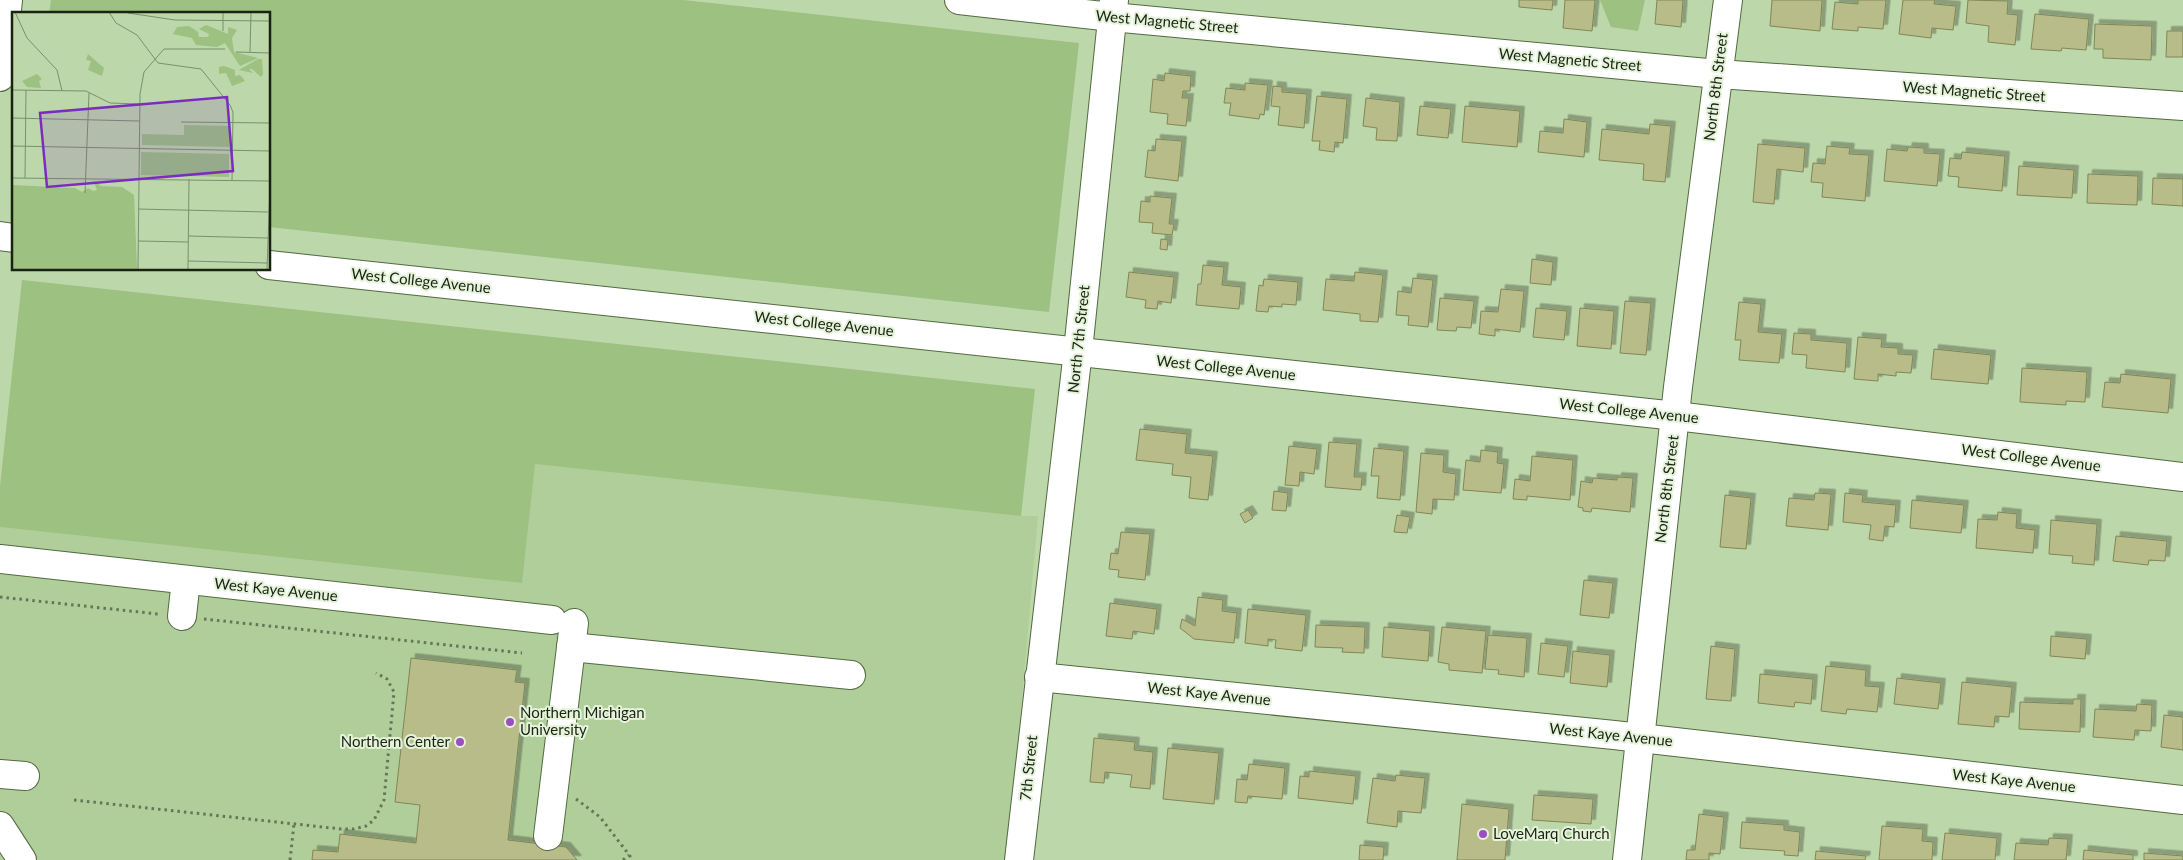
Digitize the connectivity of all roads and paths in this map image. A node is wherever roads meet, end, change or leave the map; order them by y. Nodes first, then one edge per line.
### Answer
1 (8, 0) edge
2 (959, 0) edge
3 (1728, 0) edge
4 (1113, 9) edge
5 (1718, 74) junction
6 (0, 77) edge
7 (2183, 106) edge
8 (270, 265) edge
9 (1078, 351) junction
10 (1676, 416) junction
11 (2183, 477) edge
12 (0, 559) edge
13 (186, 580) junction
14 (0, 597) edge
15 (182, 616) junction
16 (565, 630) junction
17 (522, 653) dead end
18 (376, 673) dead end
19 (851, 675) dead end
20 (1039, 677) junction
21 (1639, 738) junction
22 (572, 794) dead end
23 (74, 800) dead end
24 (2183, 800) edge
25 (294, 824) junction
26 (0, 826) edge
27 (548, 836) dead end
28 (629, 855) junction
29 (22, 860) edge
30 (290, 860) edge
31 (623, 860) edge
32 (633, 860) edge
33 (1019, 860) edge
34 (1627, 860) edge

1 - 6 street
2 - 4 street, West Magnetic Street
3 - 5 street, North 8th Street
4 - 5 street, West Magnetic Street
4 - 9 street, North 7th Street
5 - 7 street, West Magnetic Street
5 - 10 street, North 8th Street
8 - 9 street, West College Avenue
9 - 10 street, West College Avenue
9 - 20 street, North 7th Street
10 - 11 street, West College Avenue
10 - 21 street, North 8th Street
12 - 13 street, West Kaye Avenue
13 - 15 street
13 - 16 street, West Kaye Avenue
14 - 15 path
15 - 17 path
16 - 19 street, West Kaye Avenue
16 - 27 street
18 - 25 path
20 - 21 street, West Kaye Avenue
20 - 33 street, 7th Street
21 - 24 street, West Kaye Avenue
21 - 34 street, North 8th Street
22 - 28 path
23 - 25 path
25 - 30 path
26 - 29 street
28 - 31 path
28 - 32 path

